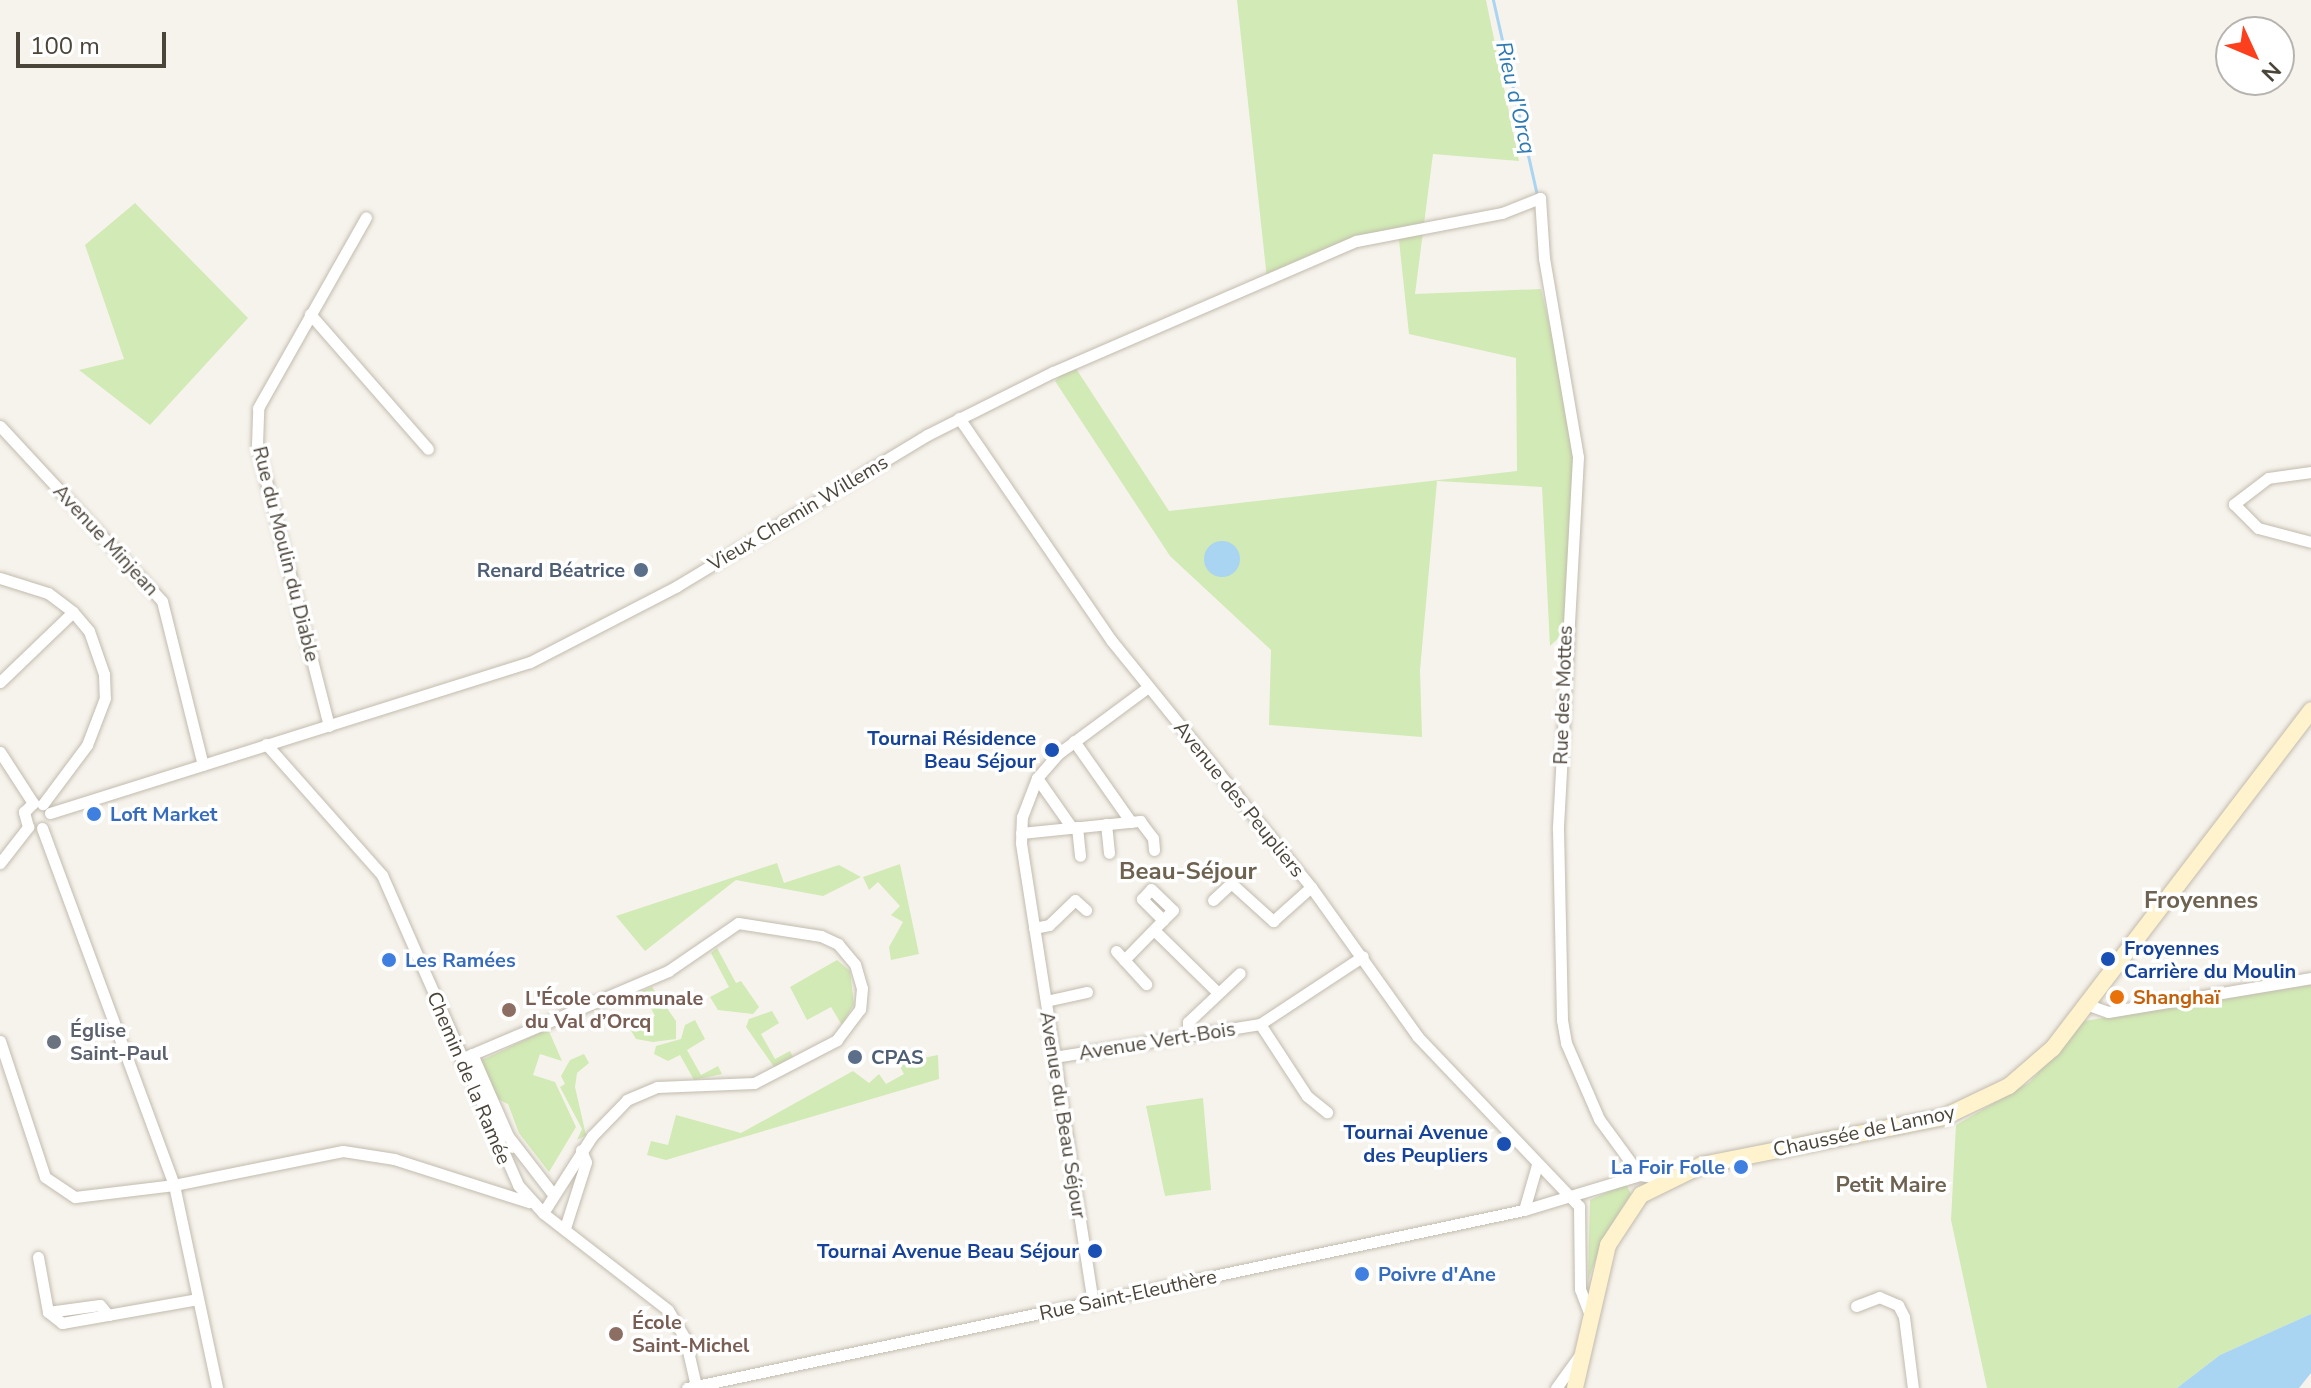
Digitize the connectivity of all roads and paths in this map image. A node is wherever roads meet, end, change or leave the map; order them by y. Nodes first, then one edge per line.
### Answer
1 (1540, 198) joint
2 (366, 217) dead end
3 (310, 314) junction
4 (959, 418) junction
5 (0, 426) edge
6 (428, 449) dead end
7 (2311, 472) edge
8 (2311, 542) edge
9 (0, 578) edge
10 (73, 612) junction
11 (0, 682) edge
12 (1147, 688) junction
13 (2311, 710) edge
14 (329, 726) junction
15 (1074, 741) junction
16 (266, 744) junction
17 (0, 752) edge
18 (203, 765) junction
19 (1037, 778) junction
20 (42, 807) junction
21 (1131, 822) junction
22 (1106, 824) junction
23 (28, 827) junction
24 (1075, 827) junction
25 (42, 828) junction
26 (1021, 833) junction
27 (1154, 850) dead end
28 (1109, 853) dead end
29 (1080, 856) dead end
30 (0, 863) edge
31 (1311, 887) junction
32 (1213, 900) dead end
33 (1086, 910) dead end
34 (1163, 920) dead end
35 (1034, 928) junction
36 (1154, 930) junction
37 (1363, 956) junction
38 (1240, 973) dead end
39 (2311, 978) edge
40 (1146, 984) dead end
41 (1087, 992) dead end
42 (1217, 992) junction
43 (1046, 1001) junction
44 (2086, 1004) junction
45 (1260, 1024) junction
46 (1188, 1036) junction
47 (0, 1041) edge
48 (465, 1057) junction
49 (1054, 1057) junction
50 (1327, 1112) dead end
51 (581, 1150) junction
52 (1537, 1165) junction
53 (1640, 1175) junction
54 (1666, 1179) junction
55 (174, 1185) junction
56 (1569, 1199) junction
57 (549, 1203) junction
58 (574, 1203) junction
59 (534, 1204) junction
60 (1524, 1210) junction
61 (565, 1228) junction
62 (38, 1257) dead end
63 (198, 1299) junction
64 (1093, 1303) junction
65 (1856, 1306) dead end
66 (1591, 1318) junction
67 (1583, 1351) junction
68 (692, 1387) edge
69 (217, 1388) edge
70 (1556, 1388) edge
71 (1575, 1388) edge
72 (1913, 1388) edge

1 - 4 street, Vieux Chemin Willems
1 - 53 street, Rue des Mottes
2 - 3 street, Rue du Moulin du Diable
3 - 6 street
3 - 14 street, Rue du Moulin du Diable
4 - 12 street, Avenue des Peupliers
4 - 14 street, Vieux Chemin Willems
5 - 18 street, Avenue Minjean
7 - 8 street
9 - 10 street
10 - 11 street
10 - 20 street
12 - 15 street, Avenue du Beau Séjour
12 - 31 street, Avenue des Peupliers
13 - 44 main road, Chaussée de Lannoy
14 - 16 street, Vieux Chemin Willems
15 - 19 street, Avenue du Beau Séjour
15 - 21 street
16 - 18 street, Vieux Chemin Willems
16 - 48 street, Chemin de la Ramée
17 - 20 street
18 - 20 street, Vieux Chemin Willems
19 - 24 street
19 - 26 street, Avenue du Beau Séjour
20 - 23 street
20 - 25 street
21 - 22 street
21 - 27 street
22 - 24 street
22 - 28 street
23 - 25 street
23 - 30 street
24 - 26 street
24 - 29 street
25 - 55 street
26 - 35 street, Avenue du Beau Séjour
31 - 32 street
31 - 37 street, Avenue des Peupliers
33 - 35 street
34 - 36 street
35 - 43 street, Avenue du Beau Séjour
36 - 40 street
36 - 42 street
37 - 45 street, Avenue Vert-Bois
37 - 52 street, Avenue des Peupliers
38 - 42 street
39 - 44 street
41 - 43 street
42 - 46 street
43 - 49 street, Avenue du Beau Séjour
44 - 54 main road, Chaussée de Lannoy
45 - 46 street, Avenue Vert-Bois
45 - 50 street, Avenue Vert-Bois
46 - 49 street, Avenue Vert-Bois
47 - 55 street
48 - 51 street
48 - 57 street
48 - 59 street, Chemin de la Ramée
49 - 64 street, Avenue du Beau Séjour
51 - 57 street
51 - 58 street
52 - 56 street, Avenue des Peupliers
52 - 60 street
53 - 54 street
53 - 56 street, Rue Saint-Eleuthère
54 - 66 main road, Chaussée de Lannoy
55 - 59 street
55 - 63 street
56 - 60 street, Rue Saint-Eleuthère
56 - 66 street, Avenue des Peupliers
57 - 58 street
57 - 59 street, Chemin de la Ramée
57 - 61 street, Chemin de la Ramée
58 - 61 street
60 - 64 street, Rue Saint-Eleuthère
61 - 68 street, Chemin de la Ramée
62 - 63 street
63 - 69 street
64 - 68 street, Rue Saint-Eleuthère
65 - 72 street
66 - 67 main road, Chaussée de Lannoy
67 - 70 street
67 - 71 main road, Chaussée de Lannoy

